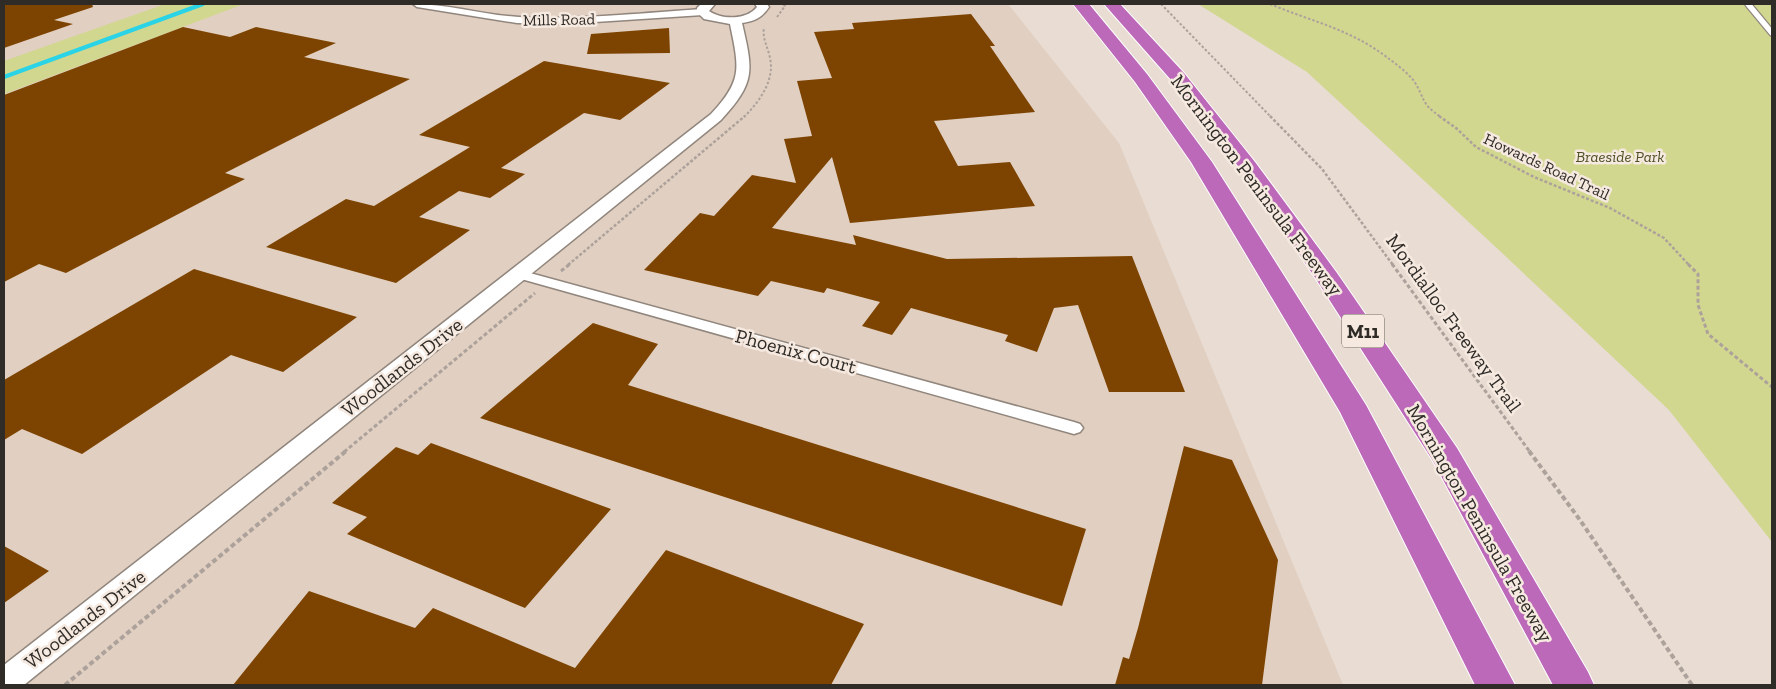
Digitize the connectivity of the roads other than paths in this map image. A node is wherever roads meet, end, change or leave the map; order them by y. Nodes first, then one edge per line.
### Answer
1 (417, 4) edge
2 (452, 4) edge
3 (761, 4) edge
4 (1081, 4) edge
5 (1112, 4) edge
6 (1116, 4) edge
7 (1748, 4) edge
8 (443, 8) junction
9 (706, 8) edge
10 (735, 20) junction
11 (1772, 34) edge
12 (1178, 77) junction
13 (519, 274) junction
14 (1074, 428) dead end
15 (4, 683) edge
16 (1495, 685) edge
17 (1574, 685) edge

1 - 8 street, Mills Road
2 - 8 street
3 - 10 street
4 - 16 highway, Mornington Peninsula Freeway / M11
5 - 12 highway, Mornington Peninsula Freeway / M11
6 - 12 highway
7 - 11 lane
8 - 9 street, Mills Road
9 - 10 street
10 - 13 street, Woodlands Drive
12 - 17 highway, Mornington Peninsula Freeway / M11
13 - 14 street, Phoenix Court
13 - 15 street, Woodlands Drive

